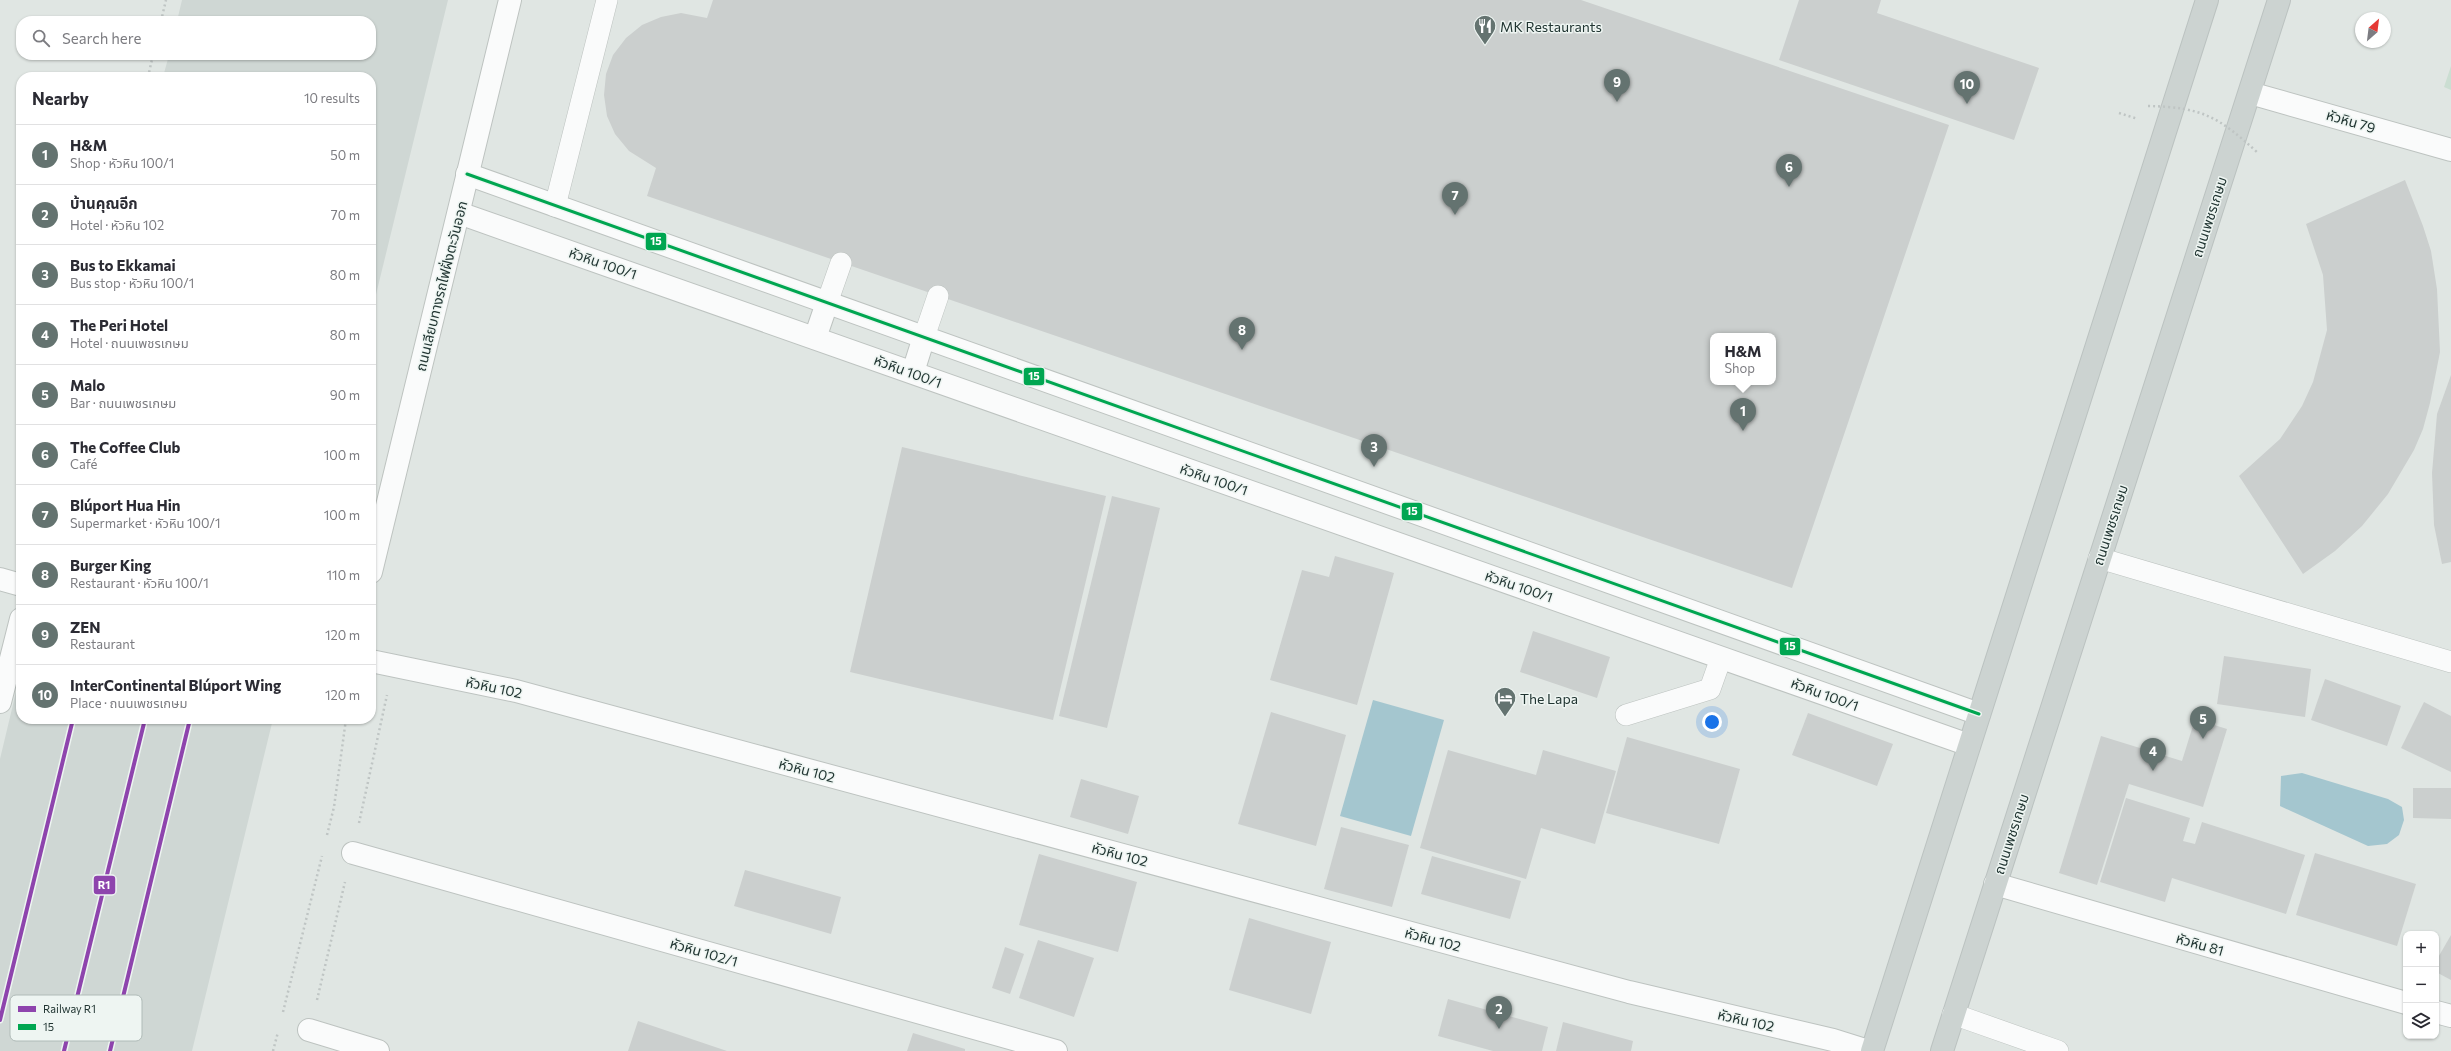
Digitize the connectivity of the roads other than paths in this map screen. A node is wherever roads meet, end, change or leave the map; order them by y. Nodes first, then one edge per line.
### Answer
1 (510, 0) edge
2 (607, 0) edge
3 (2207, 0) edge
4 (2279, 0) edge
5 (2250, 93) junction
6 (2451, 150) edge
7 (468, 174) junction
8 (555, 206) junction
9 (458, 213) junction
10 (841, 263) dead end
11 (938, 296) dead end
12 (827, 303) junction
13 (815, 338) junction
14 (924, 338) junction
15 (913, 372) junction
16 (376, 551) edge
17 (2099, 558) junction
18 (0, 579) edge
19 (16, 584) edge
20 (16, 639) edge
21 (1721, 658) junction
22 (376, 662) edge
23 (2451, 662) edge
24 (0, 702) edge
25 (1979, 714) junction
26 (1626, 715) dead end
27 (1969, 745) junction
28 (353, 853) dead end
29 (1995, 884) junction
30 (2403, 1002) edge
31 (2439, 1013) edge
32 (1953, 1014) junction
33 (2451, 1016) edge
34 (309, 1030) dead end
35 (378, 1051) edge
36 (1056, 1051) edge
37 (1868, 1051) edge
38 (1872, 1051) edge
39 (1942, 1051) edge
40 (2058, 1051) edge

1 - 7 street, ถนนเลียบทางรถไฟฝั่งตะวันออก
2 - 8 lane
3 - 25 main road
4 - 5 main road, ถนนเพชรเกษม
5 - 6 street, หัวหิน 79
5 - 17 main road, ถนนเพชรเกษม
7 - 8 street
7 - 9 street, ถนนเลียบทางรถไฟฝั่งตะวันออก
8 - 12 street
9 - 13 street, หัวหิน 100/1
9 - 16 street, ถนนเลียบทางรถไฟฝั่งตะวันออก
10 - 12 lane
11 - 14 lane
12 - 13 street
12 - 14 street
13 - 15 street, หัวหิน 100/1
14 - 15 street
14 - 25 street
15 - 21 street, หัวหิน 100/1
17 - 23 lane
17 - 29 main road, ถนนเพชรเกษม
18 - 19 street
20 - 24 street
21 - 26 lane
21 - 27 street, หัวหิน 100/1
22 - 37 street, หัวหิน 102
25 - 27 main road
27 - 38 main road
28 - 36 street, หัวหิน 102/1
29 - 30 street, หัวหิน 81
29 - 32 main road, ถนนเพชรเกษม
31 - 33 street
32 - 39 main road, ถนนเพชรเกษม
32 - 40 lane
34 - 35 street

